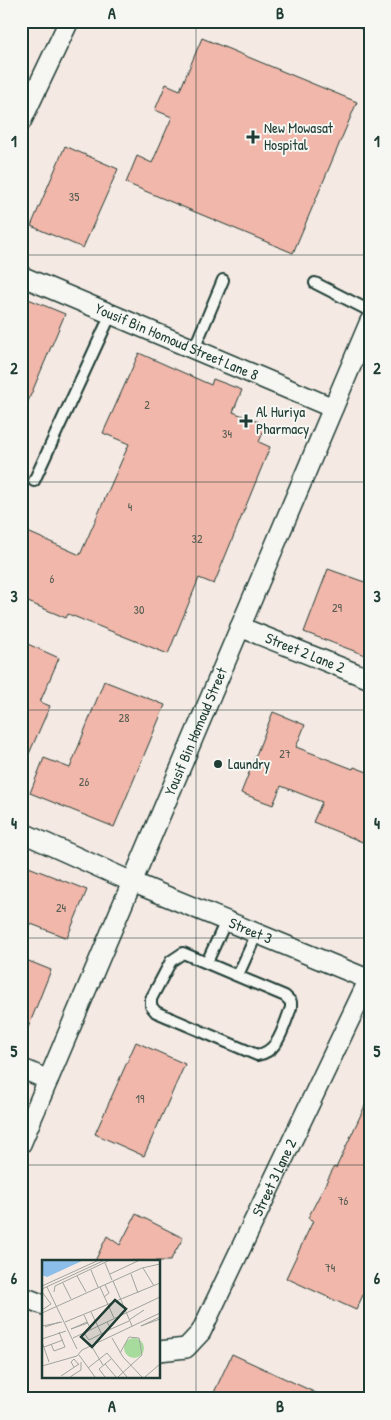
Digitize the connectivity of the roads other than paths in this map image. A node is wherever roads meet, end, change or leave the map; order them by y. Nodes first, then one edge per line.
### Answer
1 (69, 21) edge
2 (21, 122) edge
3 (21, 276) edge
4 (223, 280) dead end
5 (314, 283) dead end
6 (370, 311) edge
7 (111, 314) junction
8 (370, 320) edge
9 (194, 349) junction
10 (333, 408) junction
11 (34, 481) dead end
12 (240, 627) junction
13 (370, 679) edge
14 (21, 832) edge
15 (132, 882) junction
16 (226, 921) junction
17 (257, 933) junction
18 (207, 962) junction
19 (238, 975) junction
20 (369, 979) edge
21 (21, 1068) edge
22 (48, 1080) junction
23 (21, 1144) edge
24 (21, 1296) edge
25 (42, 1304) edge
26 (160, 1351) edge

1 - 2 street
3 - 7 street, Yousif Bin Homoud Street Lane 8
4 - 9 lane
5 - 6 lane
7 - 9 street, Yousif Bin Homoud Street Lane 8
7 - 11 lane
8 - 10 street, Yousif Bin Homoud Street
9 - 10 street, Yousif Bin Homoud Street Lane 8
10 - 12 street, Yousif Bin Homoud Street
12 - 13 street, Street 2 Lane 2
12 - 15 street, Yousif Bin Homoud Street
14 - 15 street, Street 3
15 - 16 street, Street 3
15 - 22 street, Yousif Bin Homoud Street
16 - 17 street, Street 3
16 - 18 lane
17 - 19 lane
17 - 20 street, Street 3
18 - 19 lane
18 - 19 lane
20 - 26 street, Street 3 Lane 2
21 - 22 street
22 - 23 street, Yousif Bin Homoud Street
24 - 25 street

